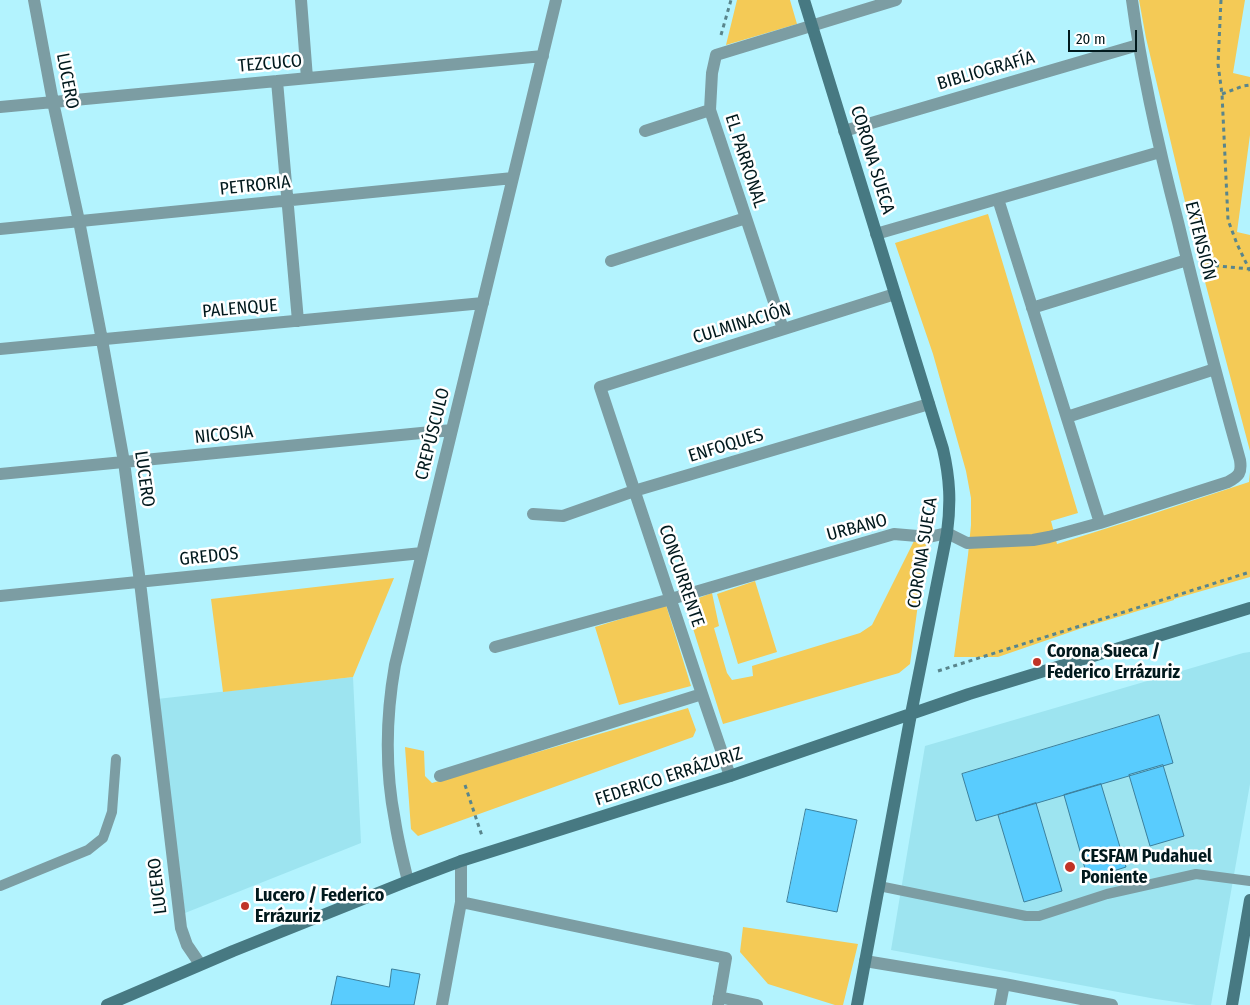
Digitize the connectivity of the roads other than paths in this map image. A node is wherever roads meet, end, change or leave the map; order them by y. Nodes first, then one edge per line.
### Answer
1 (34, 0) edge
2 (300, 0) edge
3 (556, 0) edge
4 (804, 0) edge
5 (896, 0) edge
6 (1132, 0) edge
7 (812, 26) junction
8 (1138, 45) junction
9 (543, 56) junction
10 (307, 78) junction
11 (277, 81) junction
12 (53, 102) junction
13 (0, 108) edge
14 (710, 110) junction
15 (646, 131) dead end
16 (844, 131) junction
17 (1160, 152) junction
18 (513, 178) junction
19 (998, 199) junction
20 (287, 200) junction
21 (746, 218) junction
22 (79, 221) junction
23 (0, 229) edge
24 (876, 234) junction
25 (1187, 260) junction
26 (611, 261) dead end
27 (895, 294) junction
28 (483, 304) junction
29 (1032, 308) junction
30 (298, 321) junction
31 (783, 329) junction
32 (102, 340) junction
33 (0, 349) edge
34 (1215, 369) junction
35 (600, 387) joint
36 (929, 404) junction
37 (1067, 417) junction
38 (452, 430) junction
39 (124, 462) junction
40 (0, 474) edge
41 (634, 491) junction
42 (533, 514) dead end
43 (1100, 523) junction
44 (947, 533) junction
45 (422, 553) junction
46 (140, 582) junction
47 (0, 596) edge
48 (671, 600) junction
49 (1250, 608) edge
50 (495, 647) dead end
51 (702, 694) junction
52 (911, 714) junction
53 (116, 759) dead end
54 (440, 776) dead end
55 (730, 776) junction
56 (461, 861) junction
57 (408, 881) junction
58 (1250, 881) edge
59 (0, 886) edge
60 (879, 886) junction
61 (1250, 900) edge
62 (461, 902) junction
63 (865, 961) junction
64 (200, 964) junction
65 (1004, 984) junction
66 (718, 1001) edge
67 (107, 1005) edge
68 (442, 1005) edge
69 (757, 1005) edge
70 (857, 1005) edge
71 (1000, 1005) edge
72 (1112, 1005) edge
73 (1232, 1005) edge

1 - 12 street, LUCERO
2 - 10 street
3 - 9 street, CREPÚSCULO
4 - 7 street, CORONA SUECA
5 - 7 street
6 - 8 street, EXTENSIÓN
7 - 14 street, EL PARRONAL
7 - 16 street, CORONA SUECA
8 - 16 street, BIBLIOGRAFÍA
8 - 17 street, EXTENSIÓN
9 - 10 street, TEZCUCO
9 - 18 street, CREPÚSCULO
10 - 11 street, TEZCUCO
11 - 12 street, TEZCUCO
11 - 20 street
12 - 13 street, TEZCUCO
12 - 22 street, LUCERO
14 - 15 street
14 - 21 street, EL PARRONAL
16 - 24 street, CORONA SUECA
17 - 19 street
17 - 25 street, EXTENSIÓN
18 - 20 street, PETRORIA
18 - 28 street, CREPÚSCULO
19 - 24 street
19 - 29 street
20 - 22 street, PETRORIA
20 - 30 street
21 - 26 street
21 - 31 street, EL PARRONAL
22 - 23 street, PETRORIA
22 - 32 street, LUCERO
24 - 27 street, CORONA SUECA
25 - 29 street
25 - 34 street, EXTENSIÓN
27 - 31 street, CULMINACIÓN
27 - 36 street, CORONA SUECA
28 - 30 street, PALENQUE
28 - 38 street, CREPÚSCULO
29 - 37 street
30 - 32 street, PALENQUE
31 - 35 street, CULMINACIÓN
32 - 33 street, PALENQUE
32 - 39 street, LUCERO
34 - 37 street
34 - 43 street, EXTENSIÓN
35 - 41 street, CONCURRENTE
36 - 41 street, ENFOQUES
36 - 44 street, CORONA SUECA
37 - 43 street
38 - 39 street, NICOSIA
38 - 45 street, CREPÚSCULO
39 - 40 street, NICOSIA
39 - 46 street, LUCERO
41 - 42 street, ENFOQUES
41 - 48 street, CONCURRENTE
43 - 44 street
44 - 48 street, URBANO
44 - 52 street, CORONA SUECA
45 - 46 street, GREDOS
45 - 57 street, CREPÚSCULO
46 - 47 street, GREDOS
46 - 64 street, LUCERO
48 - 50 street, URBANO
48 - 51 street, CONCURRENTE
49 - 52 street, FEDERICO ERRÁZURIZ
51 - 54 street
51 - 55 street, CONCURRENTE
52 - 55 street, FEDERICO ERRÁZURIZ
52 - 60 street, CORONA SUECA
53 - 59 lane
55 - 56 street, FEDERICO ERRÁZURIZ
56 - 57 street, FEDERICO ERRÁZURIZ
56 - 62 street
57 - 64 street, FEDERICO ERRÁZURIZ
58 - 60 lane
60 - 63 street, CORONA SUECA
61 - 73 street
62 - 66 street
62 - 68 street
63 - 65 street
63 - 70 street, CORONA SUECA
64 - 67 street, FEDERICO ERRÁZURIZ
65 - 71 street
65 - 72 street
66 - 69 street

